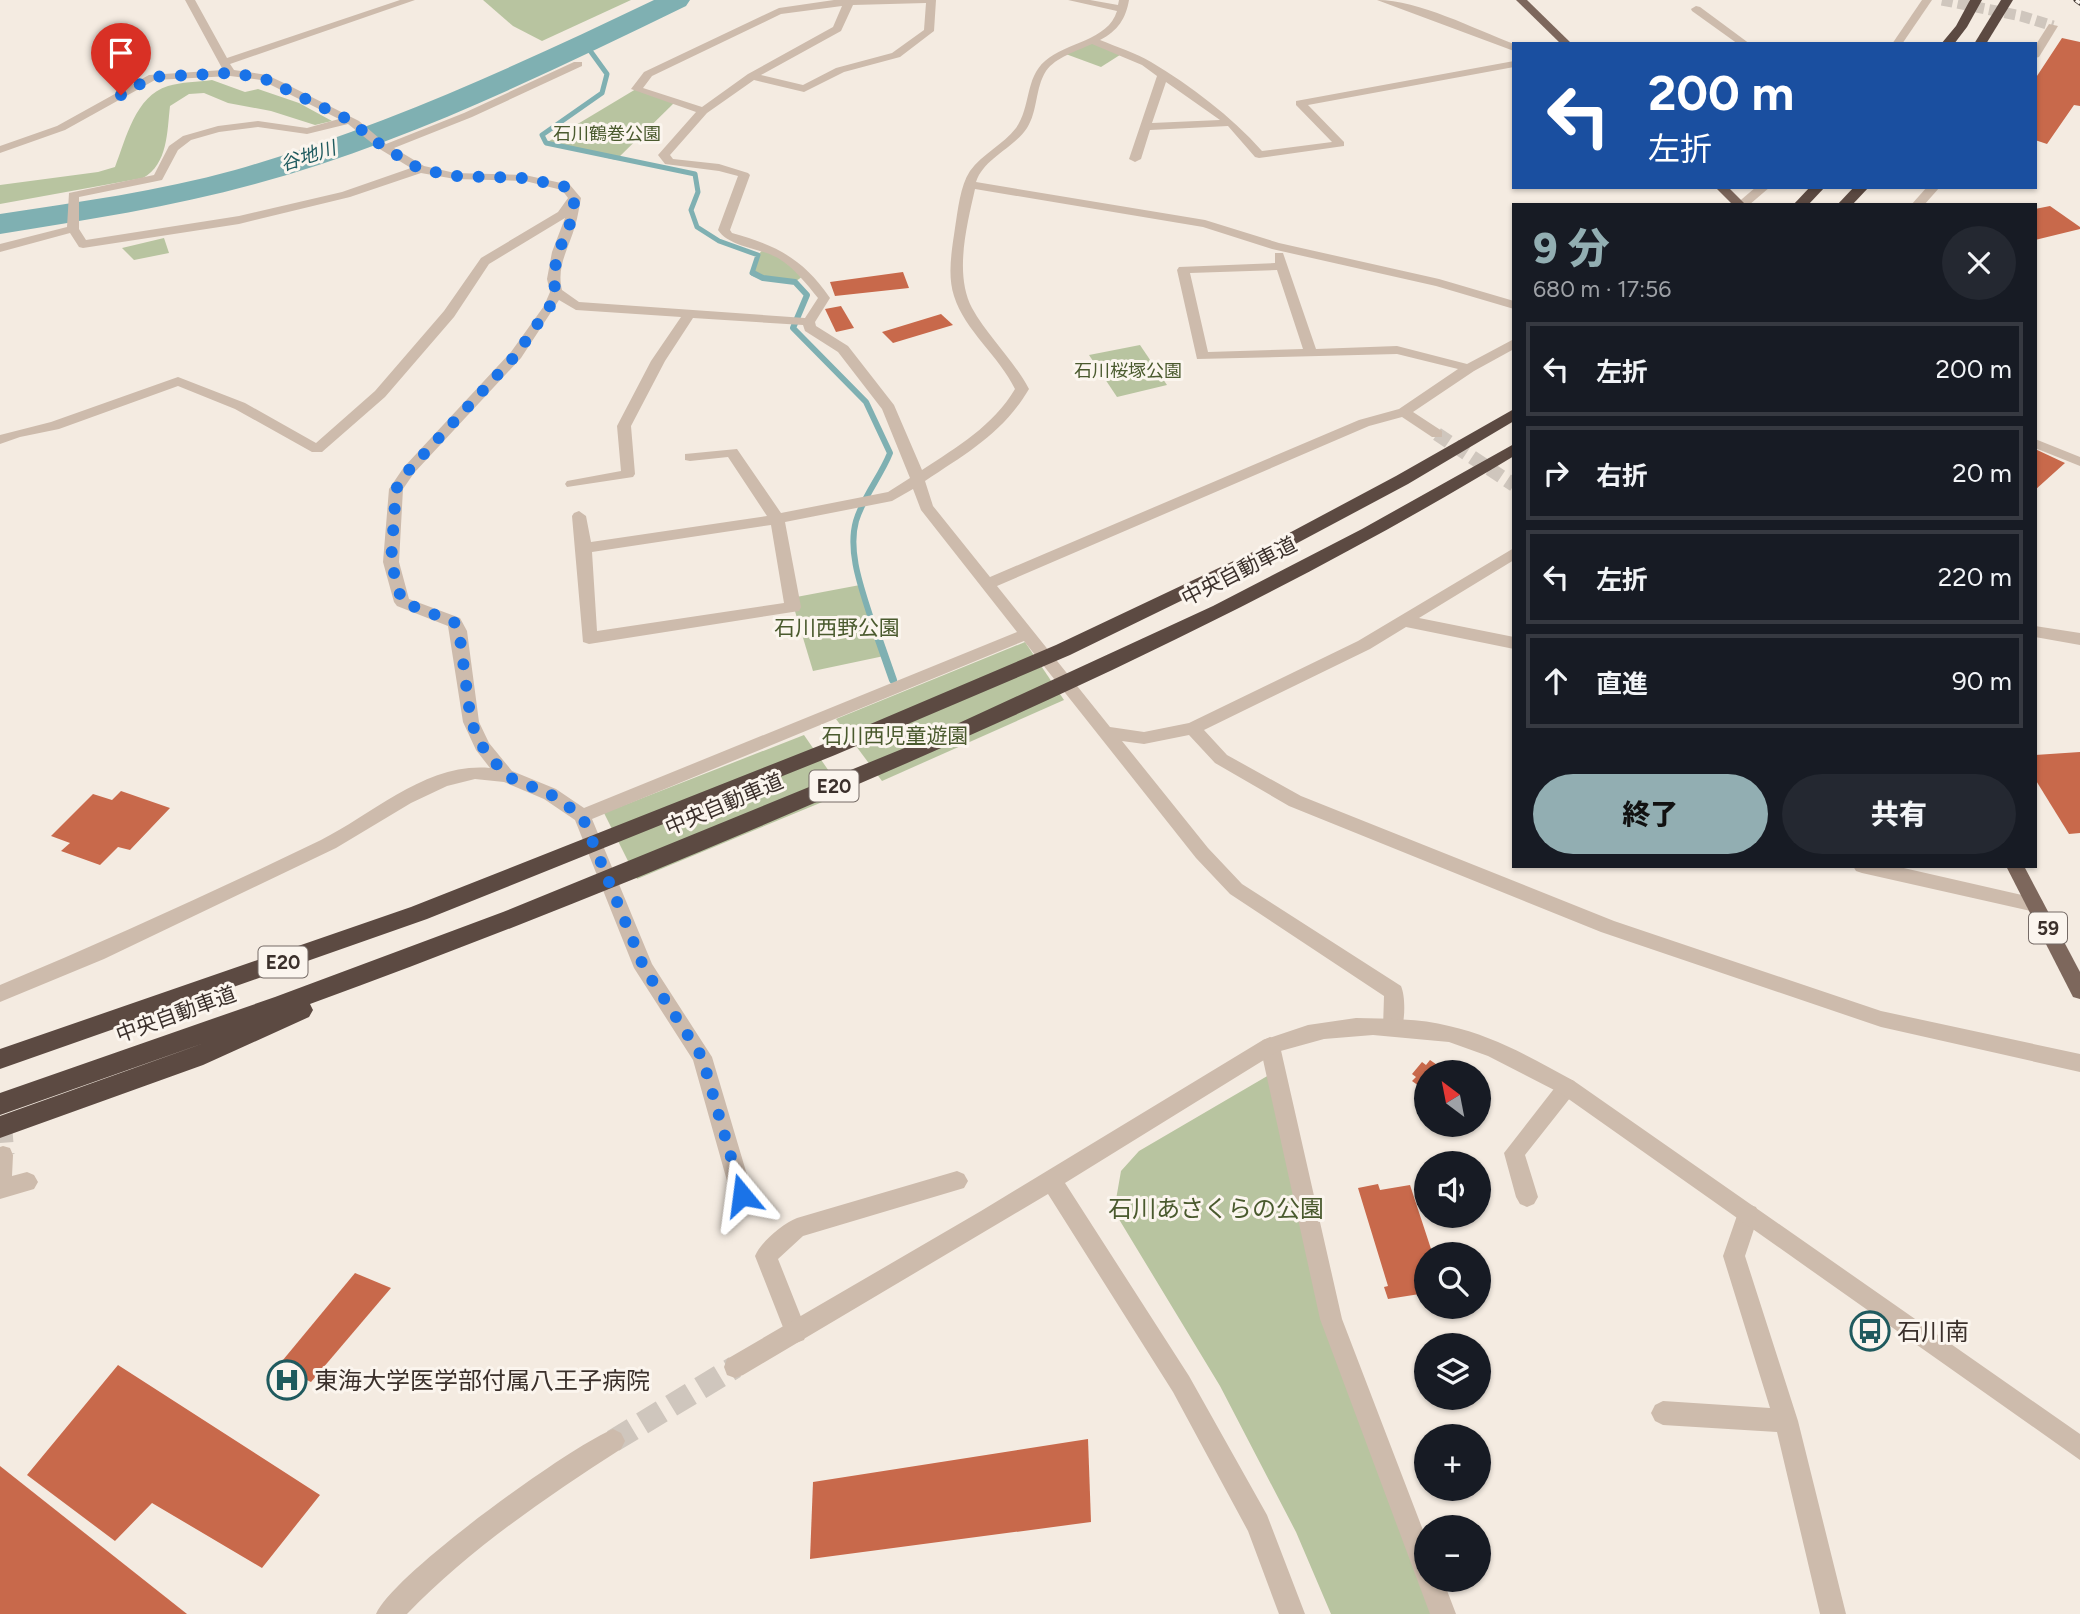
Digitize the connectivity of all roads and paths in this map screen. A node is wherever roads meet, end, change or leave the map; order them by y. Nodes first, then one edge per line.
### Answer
1 (190, 0) edge
2 (410, 0) edge
3 (930, 0) edge
4 (1073, 0) edge
5 (1382, 0) edge
6 (1521, 0) edge
7 (1927, 0) edge
8 (1976, 0) edge
9 (2007, 0) edge
10 (849, 2) edge
11 (1124, 4) edge
12 (1696, 9) dead end
13 (2053, 26) dead end
14 (1093, 41) junction
15 (1565, 42) edge
16 (1742, 42) edge
17 (1898, 42) edge
18 (1949, 42) edge
19 (1981, 42) edge
20 (1512, 47) edge
21 (2037, 52) edge
22 (578, 64) dead end
23 (1512, 64) edge
24 (227, 68) junction
25 (1163, 74) junction
26 (752, 76) junction
27 (703, 111) junction
28 (353, 123) junction
29 (1231, 123) junction
30 (1146, 127) junction
31 (383, 147) junction
32 (0, 149) edge
33 (1135, 159) dead end
34 (420, 169) junction
35 (971, 185) junction
36 (1723, 189) edge
37 (1761, 189) edge
38 (1816, 189) edge
39 (1860, 189) edge
40 (1932, 189) edge
41 (575, 198) junction
42 (1738, 203) edge
43 (1743, 203) edge
44 (1802, 203) edge
45 (1846, 203) edge
46 (1919, 203) edge
47 (73, 227) junction
48 (0, 239) edge
49 (1276, 246) junction
50 (0, 248) edge
51 (1282, 266) junction
52 (556, 292) junction
53 (1512, 305) edge
54 (691, 312) junction
55 (806, 322) junction
56 (1512, 344) edge
57 (1311, 352) junction
58 (1469, 368) junction
59 (1404, 412) junction
60 (1512, 415) edge
61 (1437, 433) tunnel mouth
62 (0, 440) edge
63 (2037, 444) edge
64 (1512, 450) edge
65 (690, 457) dead end
66 (2080, 462) edge
67 (918, 481) junction
68 (572, 484) dead end
69 (579, 516) dead end
70 (777, 520) junction
71 (584, 548) junction
72 (1512, 554) edge
73 (986, 585) junction
74 (1405, 621) junction
75 (2037, 631) edge
76 (1027, 634) junction
77 (2080, 639) edge
78 (1512, 643) edge
79 (1193, 728) junction
80 (1105, 732) junction
81 (506, 776) junction
82 (582, 816) junction
83 (1871, 868) edge
84 (2016, 868) edge
85 (2035, 905) junction
86 (449, 943) junction
87 (2080, 990) edge
88 (0, 994) edge
89 (1393, 1028) junction
90 (1270, 1046) junction
91 (0, 1059) edge
92 (2080, 1063) edge
93 (1567, 1087) junction
94 (0, 1104) edge
95 (0, 1127) edge
96 (3, 1155) dead end
97 (1051, 1180) junction
98 (957, 1181) dead end
99 (27, 1182) dead end
100 (1, 1188) edge
101 (742, 1195) dead end
102 (1527, 1197) dead end
103 (1748, 1214) junction
104 (796, 1332) junction
105 (735, 1367) tunnel mouth
106 (1663, 1413) dead end
107 (1786, 1421) junction
108 (613, 1441) tunnel mouth
109 (2080, 1448) edge
110 (1414, 1537) edge
111 (1435, 1592) edge
112 (389, 1614) edge
113 (1292, 1614) edge
114 (1443, 1614) edge
115 (1833, 1614) edge

1 - 24 street
2 - 24 street
3 - 10 street
3 - 26 street
4 - 11 street
5 - 20 street
6 - 15 main road
7 - 17 street
8 - 18 highway
9 - 19 highway
10 - 26 street
10 - 27 street
11 - 14 street
12 - 16 street
13 - 21 street
14 - 25 street
14 - 35 street
22 - 31 street
23 - 29 street
24 - 28 street
24 - 32 street
25 - 29 street
25 - 30 street
26 - 27 street
27 - 55 street
28 - 31 street
28 - 47 street
29 - 30 street
30 - 33 street
31 - 34 street
34 - 41 street
34 - 47 street
35 - 49 street
35 - 67 street
36 - 42 main road
37 - 43 street
38 - 44 highway
39 - 45 highway
40 - 46 street
41 - 52 street
41 - 62 street
47 - 48 street
47 - 50 street
49 - 51 street
49 - 53 street
51 - 57 street
51 - 57 street
52 - 54 street
52 - 81 street
54 - 55 street
54 - 68 street
55 - 67 street
56 - 58 street
57 - 58 street
58 - 59 street
59 - 61 street
59 - 73 street
60 - 91 highway, 中央自動車道 / E20
63 - 66 street
64 - 86 highway, 中央自動車道 / E20
65 - 70 street
67 - 70 street
67 - 73 street
69 - 71 street
70 - 71 street
70 - 71 street
72 - 74 street
73 - 76 street
74 - 78 street
74 - 79 street
75 - 77 street
76 - 80 street
76 - 82 street
79 - 80 street
79 - 92 street
80 - 89 street
81 - 82 street
81 - 88 street
82 - 101 street
83 - 85 street
84 - 85 main road, 59
85 - 87 main road, 59
86 - 94 highway, 中央自動車道 / E20
86 - 95 highway
89 - 90 street
89 - 93 street
90 - 97 street
90 - 110 street
93 - 102 street
93 - 103 street
96 - 100 street
97 - 104 street
97 - 113 street
98 - 104 street
99 - 100 street
103 - 107 street
103 - 109 street
104 - 105 street
106 - 107 street
107 - 115 street
108 - 112 street
111 - 114 street

